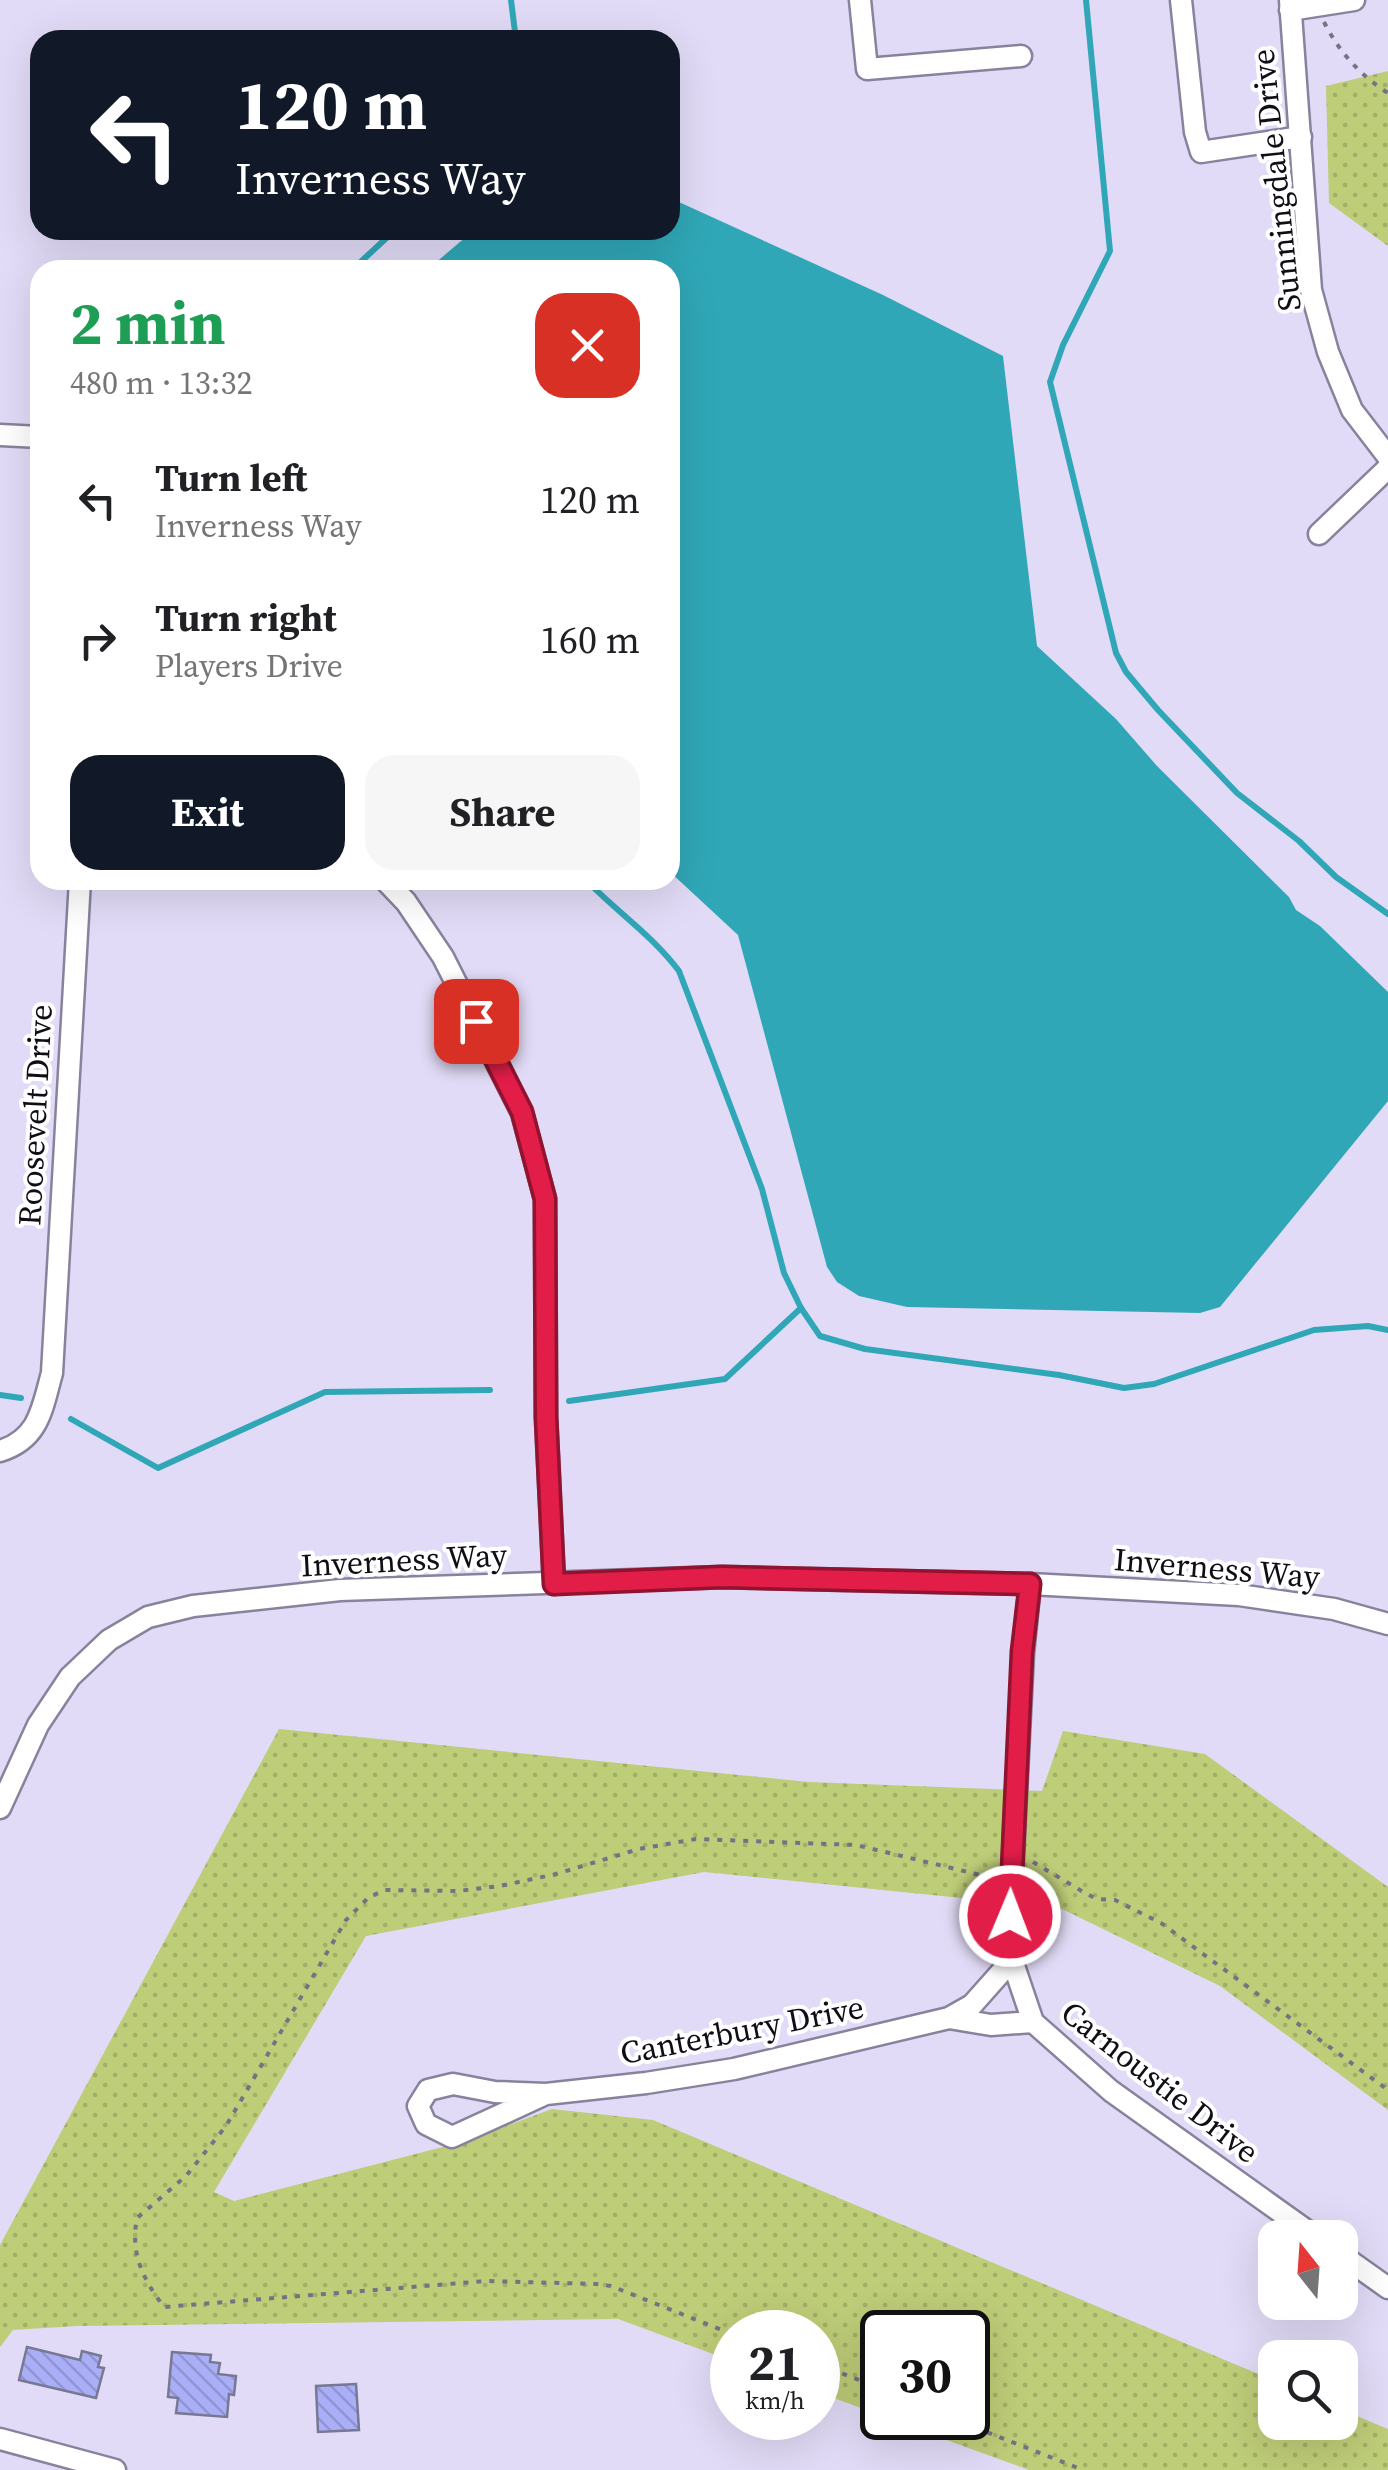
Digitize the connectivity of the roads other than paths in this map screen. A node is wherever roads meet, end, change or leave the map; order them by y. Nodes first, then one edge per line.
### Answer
1 (860, 0) edge
2 (1180, 0) edge
3 (1354, 0) edge
4 (1290, 5) edge
5 (1021, 56) dead end
6 (1302, 137) junction
7 (0, 435) edge
8 (30, 436) edge
9 (1388, 457) edge
10 (1388, 468) edge
11 (1319, 534) dead end
12 (79, 890) edge
13 (395, 890) edge
14 (0, 1451) edge
15 (554, 1584) junction
16 (1030, 1584) junction
17 (1388, 1624) edge
18 (0, 1808) edge
19 (1012, 1960) junction
20 (949, 2018) junction
21 (1034, 2022) junction
22 (546, 2094) junction
23 (1292, 2220) edge
24 (1358, 2267) edge
25 (1388, 2288) edge
26 (0, 2439) edge
27 (114, 2470) edge

1 - 5 street
2 - 6 street
3 - 4 street
4 - 6 street, Sunningdale Drive
6 - 9 street, Sunningdale Drive
7 - 8 street
10 - 11 street
12 - 14 street, Roosevelt Drive
13 - 15 street
15 - 16 street, Inverness Way
15 - 18 street, Inverness Way
16 - 17 street, Inverness Way
16 - 19 street, Carnoustie Drive
19 - 20 street, Canterbury Drive
19 - 21 street, Carnoustie Drive
20 - 21 street, Canterbury Drive
20 - 22 street, Canterbury Drive
21 - 23 street, Carnoustie Drive
22 - 22 street, Canterbury Drive
24 - 25 street
26 - 27 street

